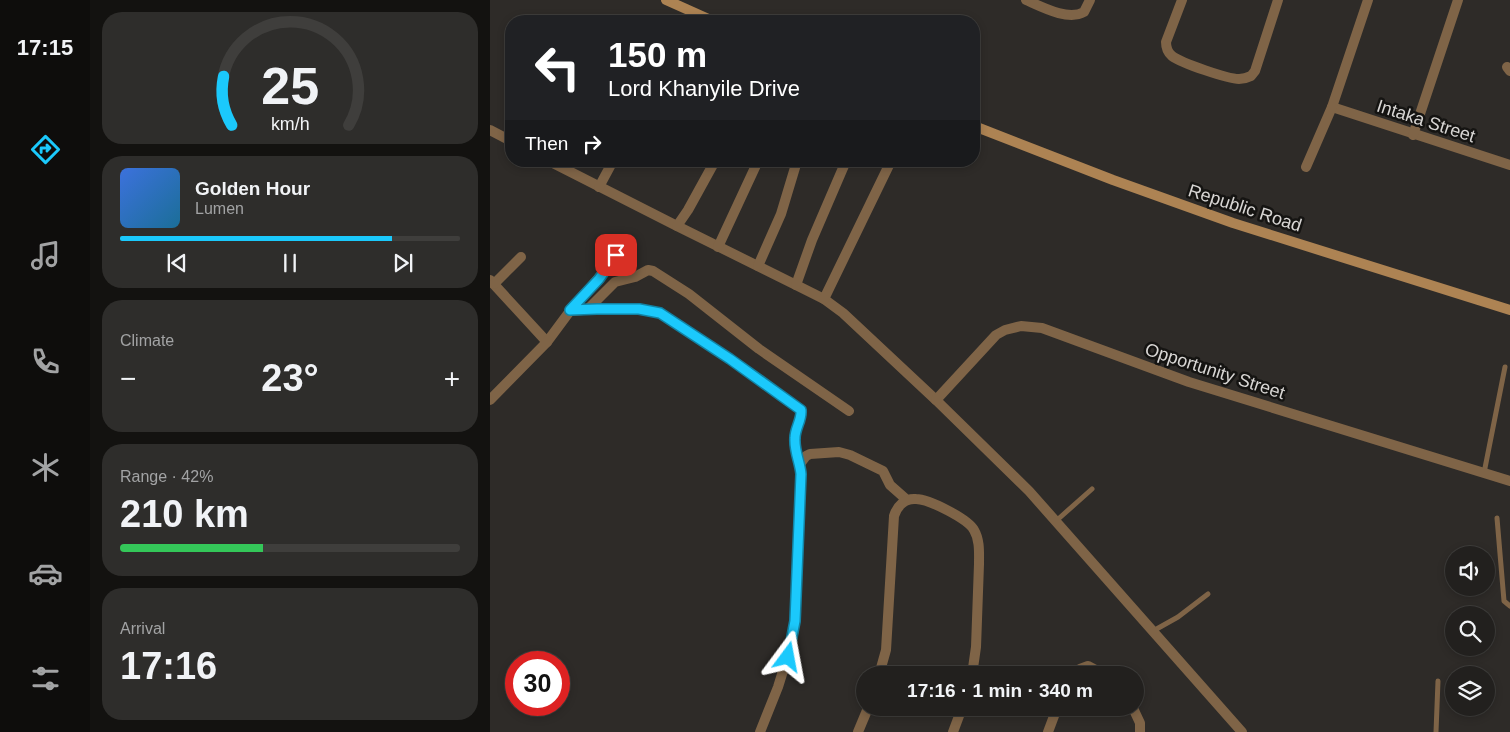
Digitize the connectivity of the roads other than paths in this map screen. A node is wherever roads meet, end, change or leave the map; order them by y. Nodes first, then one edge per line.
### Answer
1 (666, 0) edge
2 (1026, 0) edge
3 (1090, 0) edge
4 (1182, 0) edge
5 (1278, 0) edge
6 (1368, 0) edge
7 (1458, 0) edge
8 (700, 15) edge
9 (1332, 107) junction
10 (980, 128) edge
11 (490, 130) edge
12 (1413, 135) junction
13 (505, 139) edge
14 (1510, 165) edge
15 (561, 167) edge
16 (610, 167) edge
17 (712, 167) edge
18 (755, 167) edge
19 (795, 167) edge
20 (843, 167) edge
21 (888, 167) edge
22 (1306, 167) dead end
23 (599, 187) junction
24 (677, 226) junction
25 (625, 240) dead end
26 (718, 247) junction
27 (521, 257) dead end
28 (758, 266) junction
29 (492, 282) edge
30 (796, 284) junction
31 (824, 299) junction
32 (588, 309) junction
33 (570, 310) junction
34 (1510, 310) edge
35 (547, 342) junction
36 (1505, 367) dead end
37 (490, 400) edge
38 (936, 400) junction
39 (849, 411) dead end
40 (800, 464) junction
41 (1484, 473) junction
42 (1510, 481) edge
43 (1092, 489) dead end
44 (907, 500) junction
45 (1496, 518) dead end
46 (1056, 521) junction
47 (1208, 594) dead end
48 (1510, 606) edge
49 (1153, 631) junction
50 (882, 666) edge
51 (973, 666) edge
52 (1438, 681) dead end
53 (865, 716) edge
54 (959, 716) edge
55 (1053, 716) edge
56 (1136, 716) edge
57 (760, 732) edge
58 (858, 732) edge
59 (953, 732) edge
60 (1048, 732) edge
61 (1140, 732) edge
62 (1242, 732) edge
63 (1436, 732) edge

1 - 8 street
2 - 3 street
4 - 5 street
6 - 9 street
7 - 12 street
9 - 12 street, Intaka Street
9 - 22 street
10 - 34 street, Republic Road
11 - 13 street
12 - 14 street, Intaka Street
15 - 23 street
16 - 23 street
17 - 24 street
18 - 26 street
19 - 28 street
20 - 30 street
21 - 31 street
23 - 24 street
24 - 26 street
25 - 33 street
26 - 28 street
27 - 29 street
28 - 30 street
29 - 35 street
30 - 31 street
31 - 38 street
32 - 33 street
32 - 39 street
32 - 40 street
33 - 35 street
35 - 37 street
36 - 41 lane
38 - 41 street, Opportunity Street
38 - 46 street
40 - 44 street
40 - 57 street
41 - 42 street, Opportunity Street
43 - 46 lane
44 - 50 street
44 - 51 street
45 - 48 lane
46 - 49 street
47 - 49 lane
49 - 62 street
52 - 63 lane
53 - 58 street
54 - 59 street
55 - 60 street
56 - 61 street

